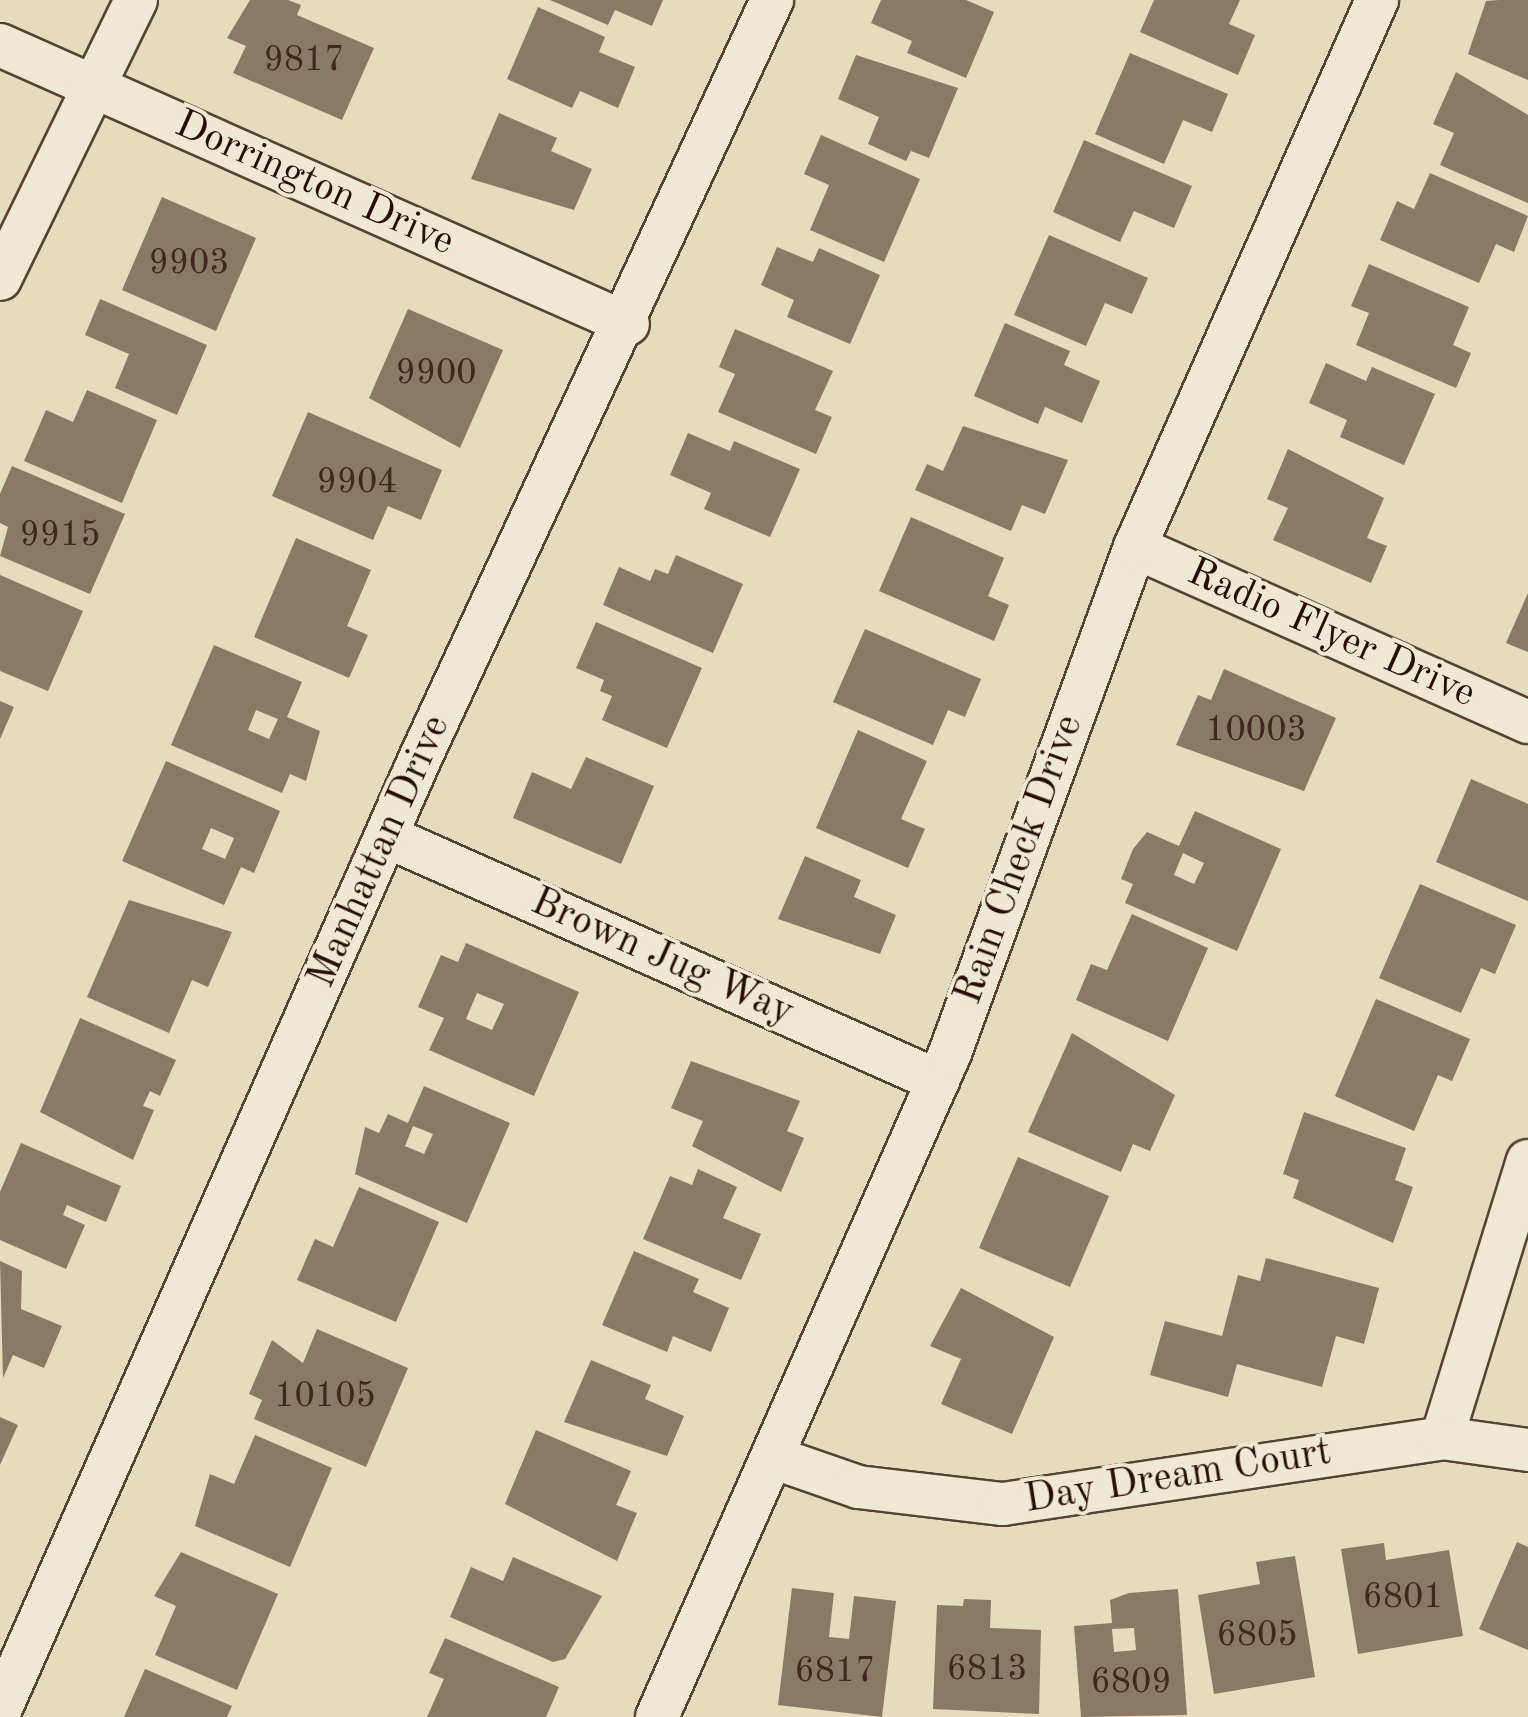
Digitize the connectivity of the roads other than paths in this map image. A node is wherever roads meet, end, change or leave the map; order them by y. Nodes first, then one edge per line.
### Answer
1 (136, 0) edge
2 (772, 0) edge
3 (1377, 0) edge
4 (0, 45) edge
5 (96, 88) junction
6 (0, 278) edge
7 (628, 324) junction
8 (1134, 547) junction
9 (1528, 722) edge
10 (386, 836) junction
11 (938, 1080) junction
12 (1528, 1162) edge
13 (1442, 1438) junction
14 (1528, 1450) edge
15 (772, 1457) junction
16 (0, 1710) edge
17 (656, 1717) edge

1 - 5 street
2 - 7 street, Manhattan Drive
3 - 8 street, Rain Check Drive
4 - 5 street, Dorrington Drive
5 - 6 street
5 - 7 street, Dorrington Drive
7 - 10 street, Manhattan Drive
8 - 9 street, Radio Flyer Drive
8 - 11 street, Rain Check Drive
10 - 11 street, Brown Jug Way
10 - 16 street, Manhattan Drive
11 - 15 street, Rain Check Drive
12 - 13 street
13 - 14 street, Day Dream Court
13 - 15 street, Day Dream Court
15 - 17 street, Rain Check Drive

